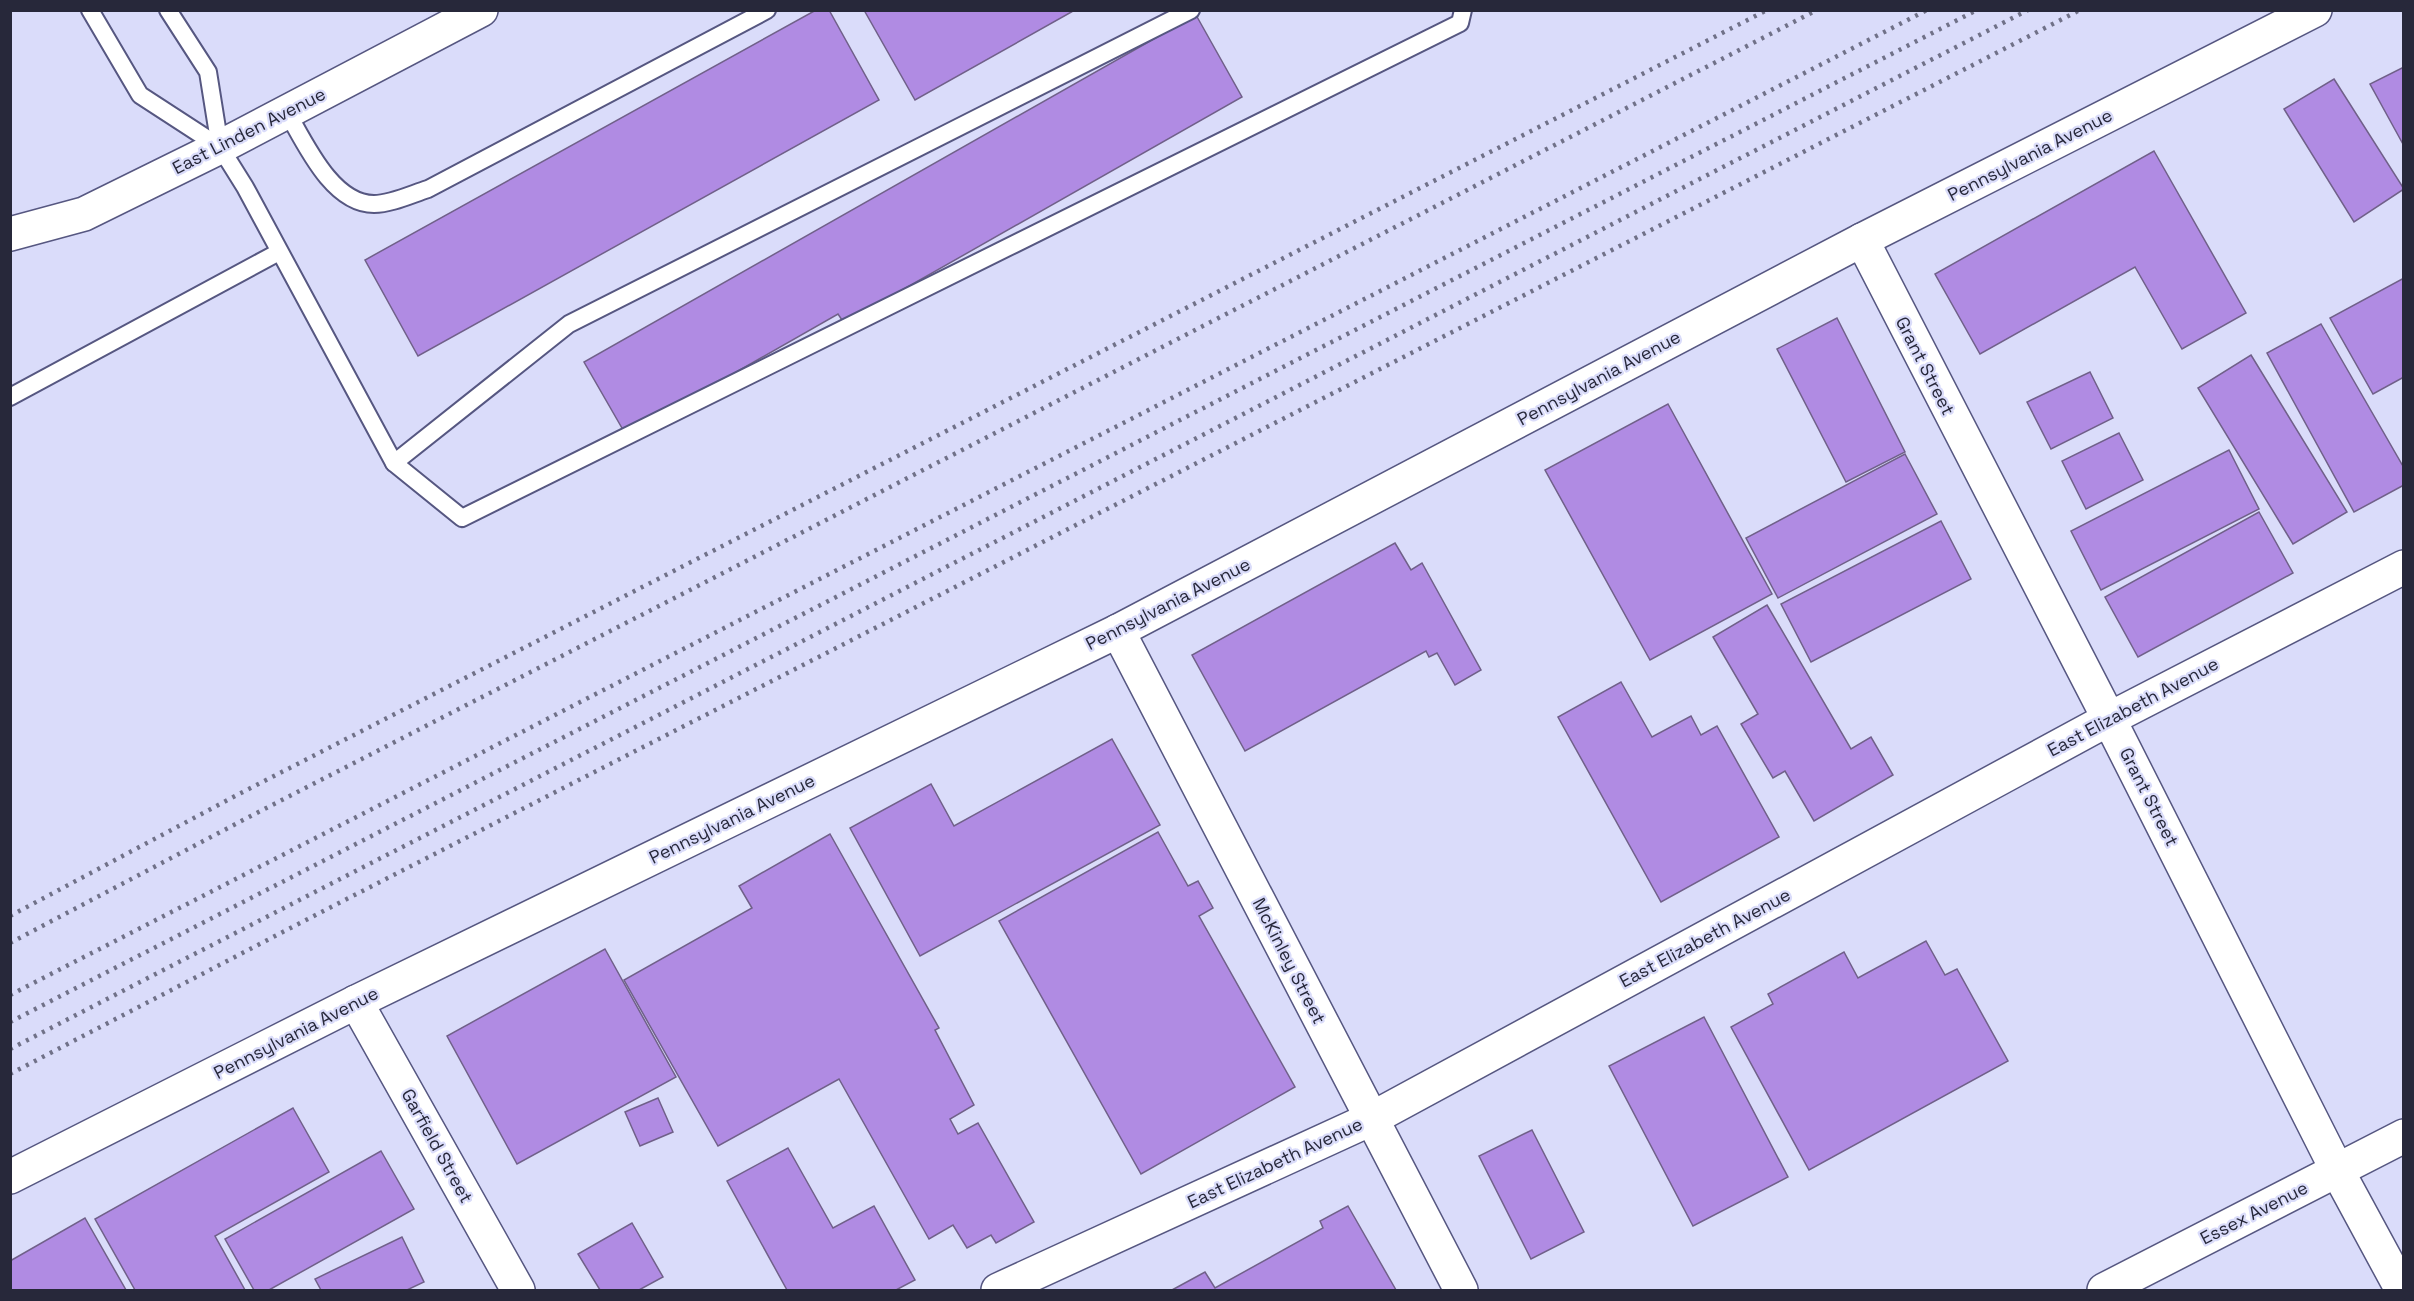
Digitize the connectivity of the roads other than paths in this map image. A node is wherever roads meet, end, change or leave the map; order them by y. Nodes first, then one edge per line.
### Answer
1 (90, 10) edge
2 (168, 10) edge
3 (481, 10) edge
4 (767, 10) edge
5 (1191, 10) edge
6 (1462, 10) edge
7 (2315, 10) edge
8 (287, 112) junction
9 (220, 147) junction
10 (10, 234) edge
11 (1862, 240) junction
12 (279, 252) junction
13 (10, 397) edge
14 (394, 463) junction
15 (2403, 567) edge
16 (1118, 631) junction
17 (2109, 718) junction
18 (356, 1002) junction
19 (1371, 1119) junction
20 (2403, 1136) edge
21 (2337, 1170) junction
22 (10, 1177) edge
23 (518, 1290) edge
24 (998, 1290) edge
25 (1461, 1290) edge
26 (2104, 1290) edge
27 (2402, 1290) edge

1 - 9 lane
2 - 9 lane
3 - 8 street, East Linden Avenue
4 - 8 lane
5 - 14 lane
6 - 14 lane
7 - 11 street, Pennsylvania Avenue
8 - 9 street, East Linden Avenue
9 - 10 street, East Linden Avenue
9 - 12 lane
11 - 16 street, Pennsylvania Avenue
11 - 17 street, Grant Street
12 - 13 lane
12 - 14 lane
15 - 17 street, East Elizabeth Avenue
16 - 18 street, Pennsylvania Avenue
16 - 19 street, McKinley Street
17 - 19 street, East Elizabeth Avenue
17 - 21 street, Grant Street
18 - 22 street, Pennsylvania Avenue
18 - 23 street, Garfield Street
19 - 24 street, East Elizabeth Avenue
19 - 25 street, McKinley Street
20 - 21 street, Essex Avenue
21 - 26 street, Essex Avenue
21 - 27 street, Grant Street

